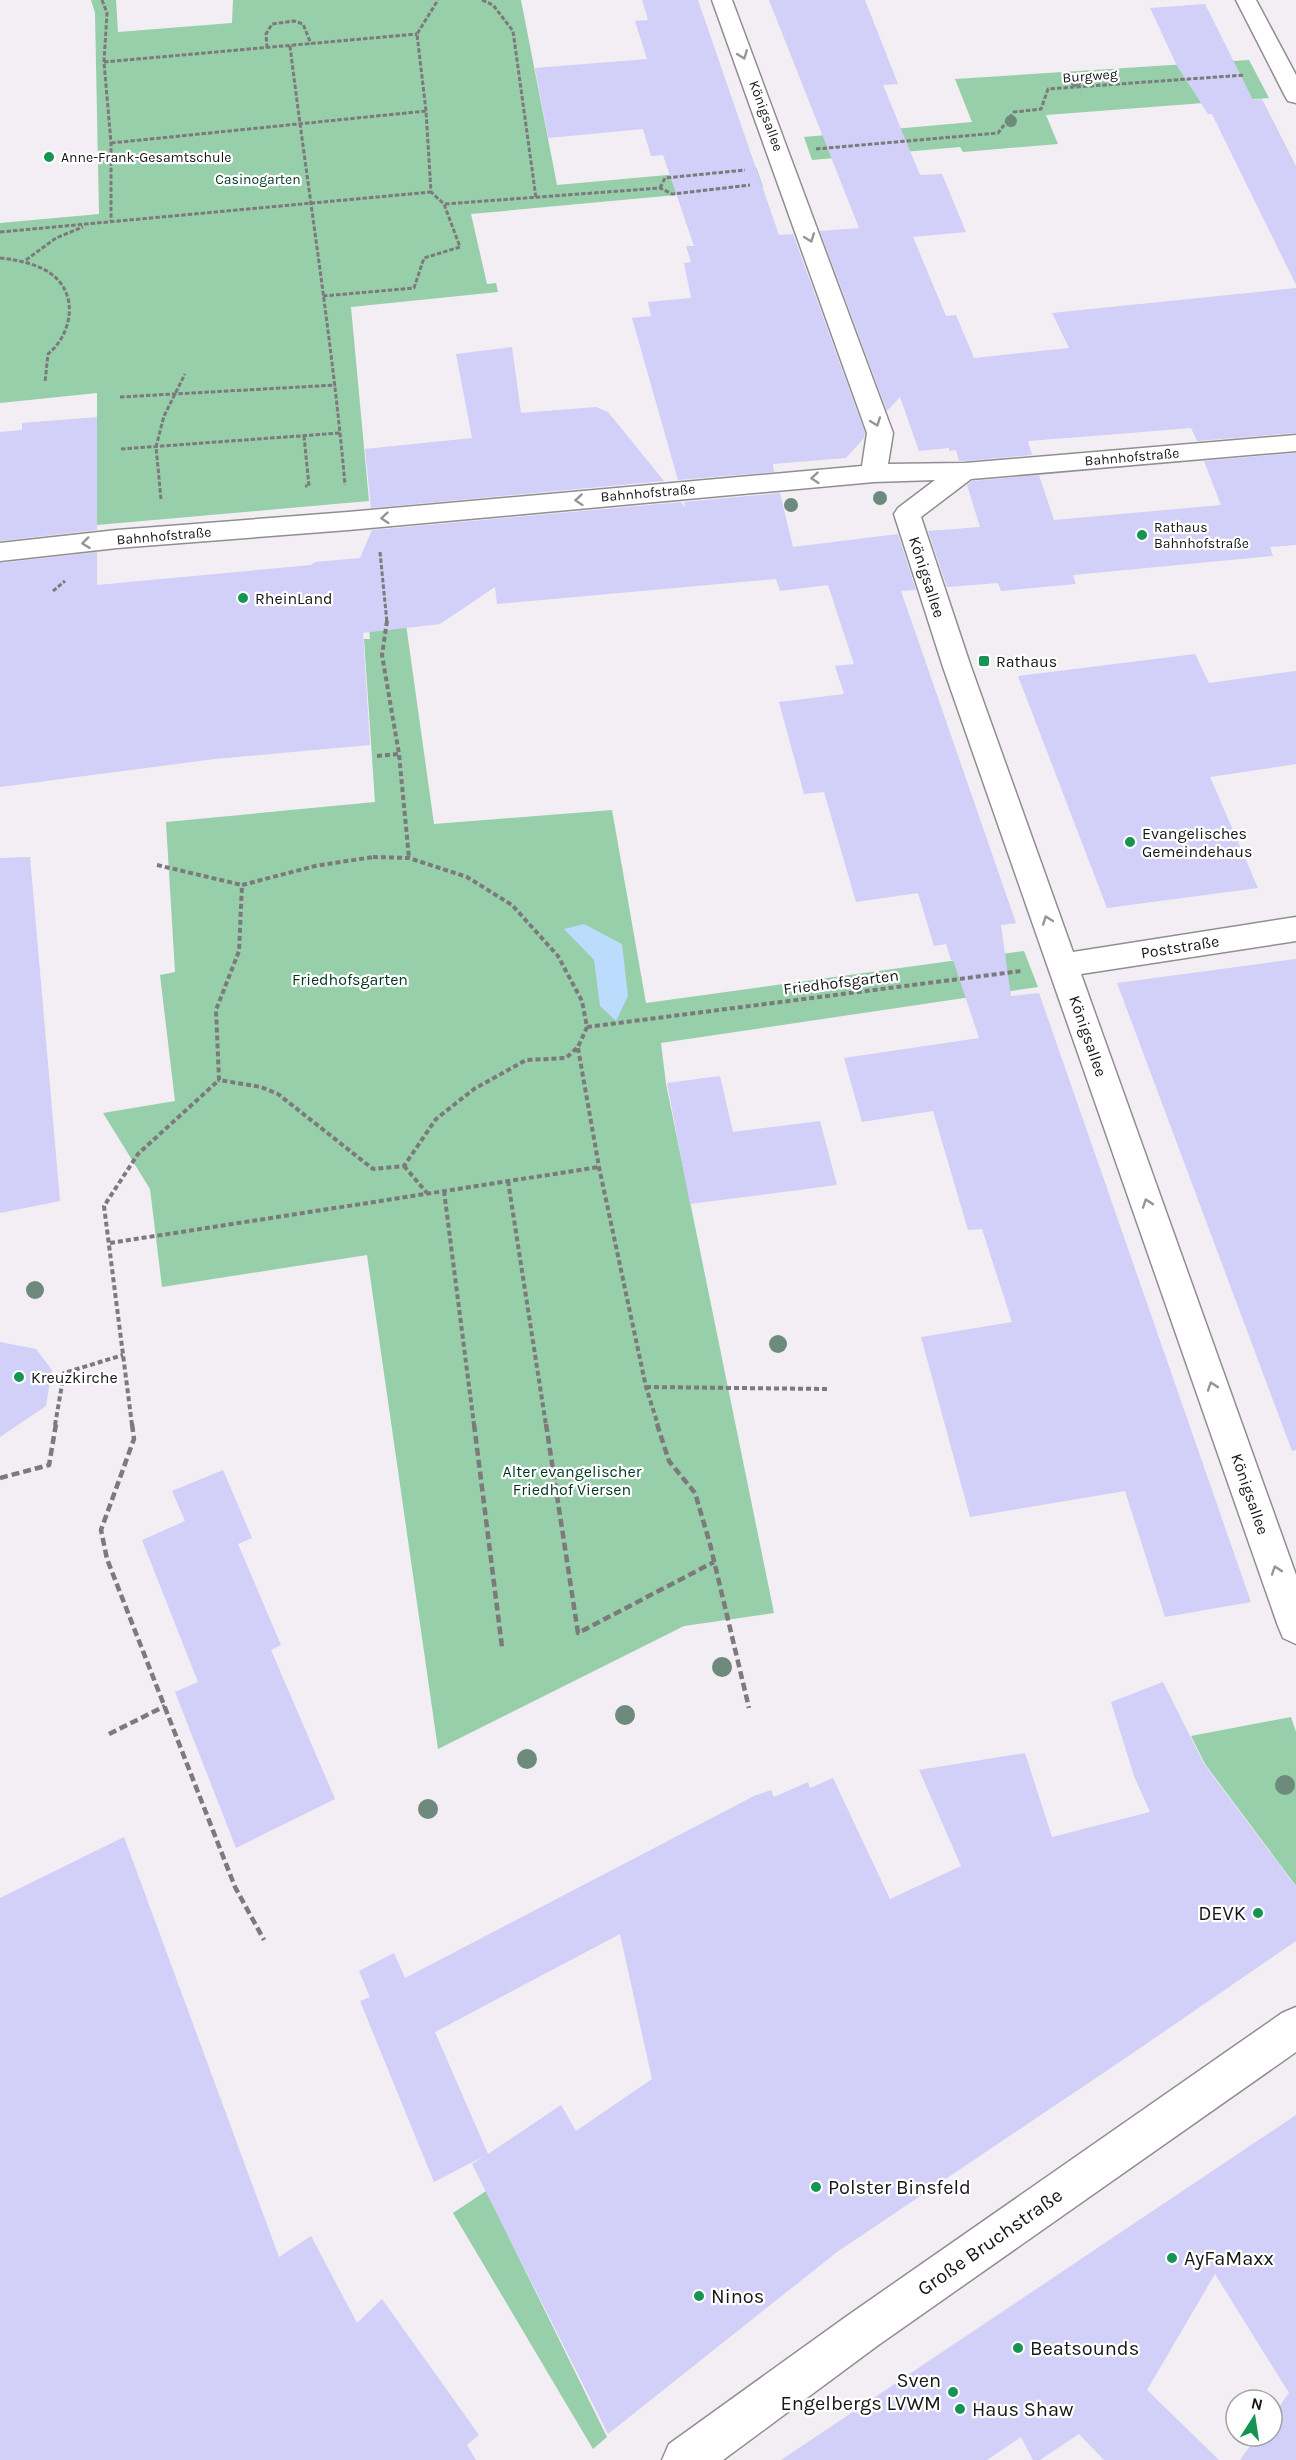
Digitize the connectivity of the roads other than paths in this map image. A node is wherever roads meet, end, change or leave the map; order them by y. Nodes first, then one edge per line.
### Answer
1 (722, 0) edge
2 (1246, 0) edge
3 (1296, 96) edge
4 (1296, 443) edge
5 (965, 471) junction
6 (874, 473) junction
7 (0, 552) edge
8 (1296, 929) edge
9 (1063, 965) junction
10 (1296, 1626) edge
11 (1296, 2027) edge
12 (686, 2460) edge

1 -> 6 street, Königsallee
2 - 3 street
4 - 5 street, Bahnhofstraße
5 - 6 street, Bahnhofstraße
9 -> 5 street, Königsallee
6 -> 7 street, Bahnhofstraße
8 - 9 street, Poststraße
10 -> 9 street, Königsallee
11 - 12 street, Große Bruchstraße

